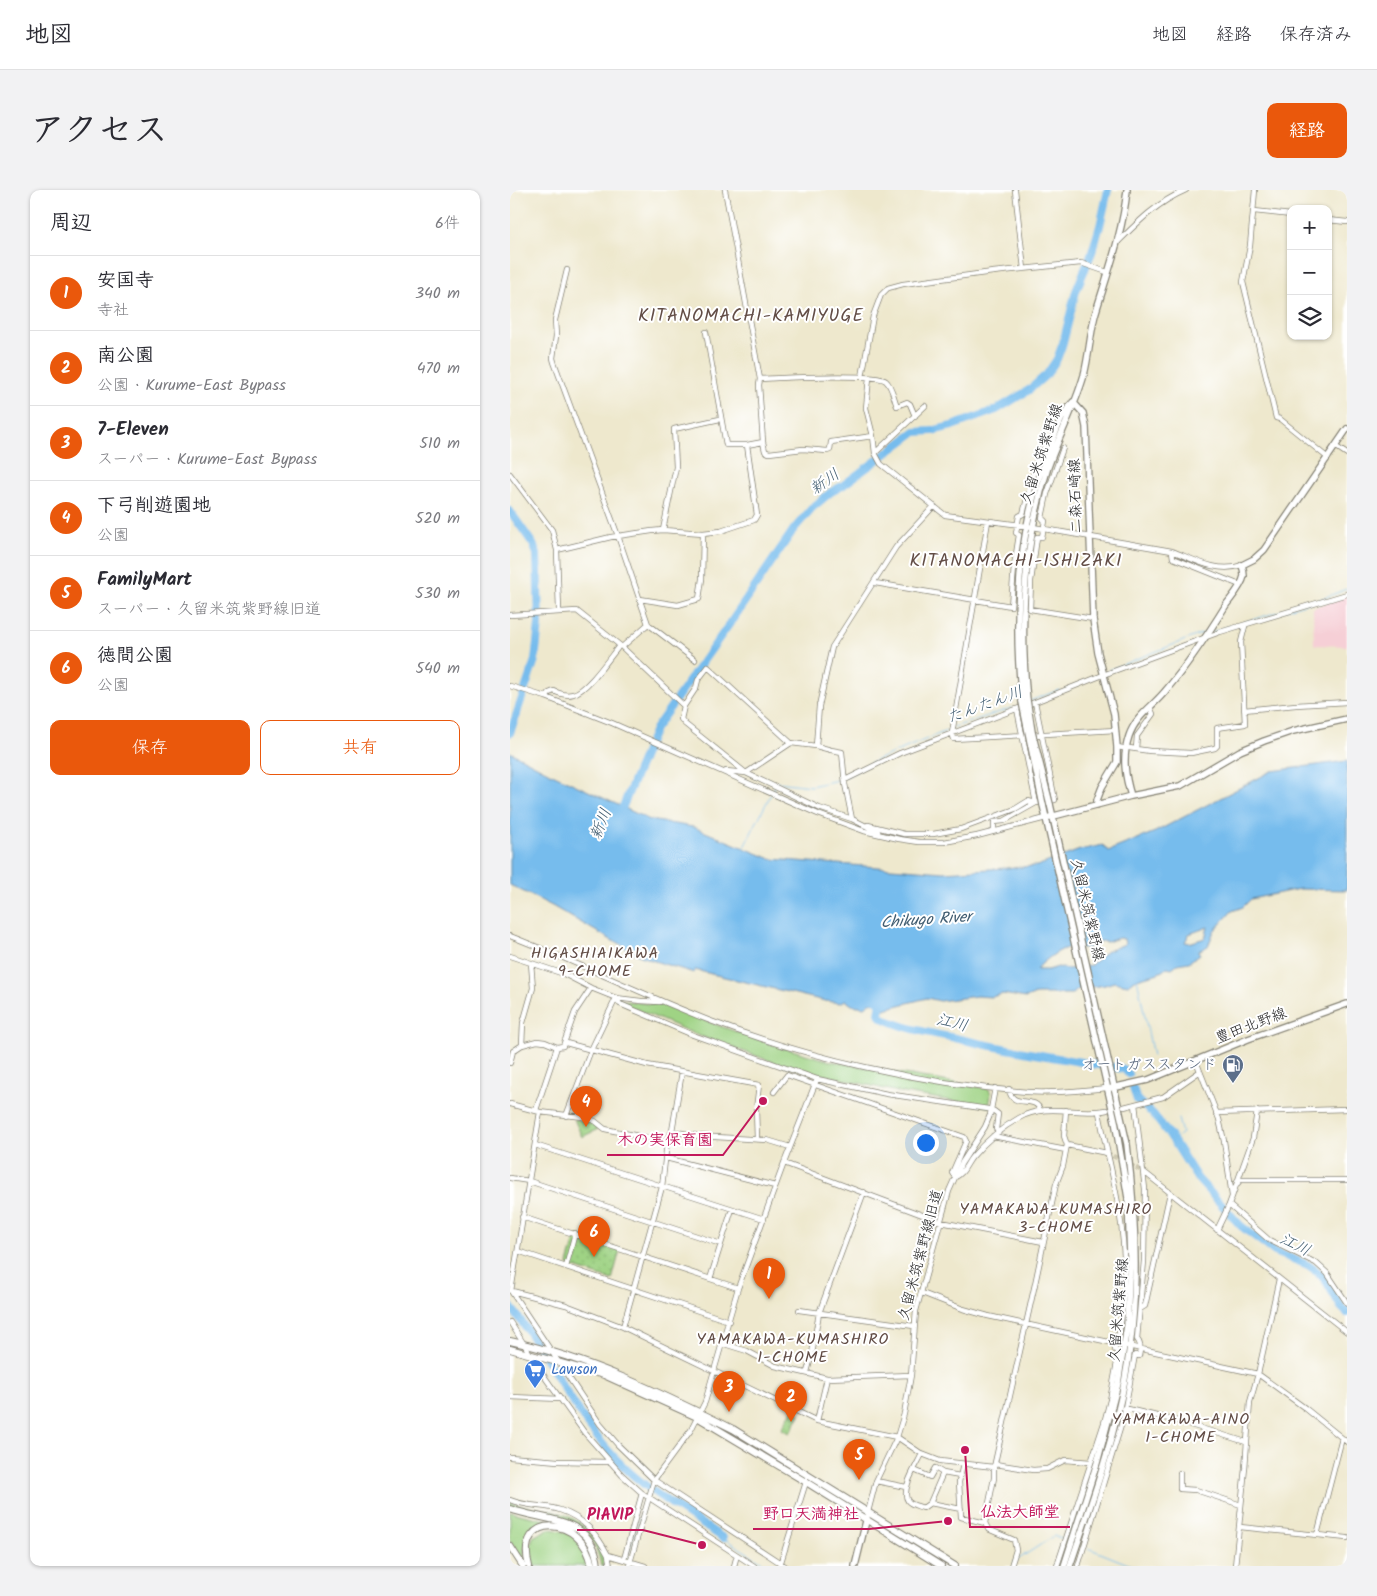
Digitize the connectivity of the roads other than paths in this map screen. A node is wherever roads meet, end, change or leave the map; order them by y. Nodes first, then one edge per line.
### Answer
1 (725, 190) edge
2 (1015, 190) edge
3 (1127, 190) edge
4 (1186, 190) edge
5 (1255, 190) edge
6 (1254, 210) junction
7 (1287, 214) edge
8 (1332, 220) edge
9 (1347, 222) edge
10 (1115, 245) junction
11 (1024, 269) junction
12 (567, 270) dead end
13 (1108, 272) junction
14 (706, 332) dead end
15 (862, 376) junction
16 (869, 378) junction
17 (760, 379) junction
18 (1073, 402) junction
19 (925, 406) dead end
20 (915, 416) junction
21 (720, 419) junction
22 (1347, 429) edge
23 (874, 436) junction
24 (763, 442) junction
25 (747, 445) junction
26 (1336, 446) junction
27 (1063, 448) dead end
28 (1040, 449) dead end
29 (875, 453) junction
30 (1347, 454) edge
31 (1328, 458) junction
32 (510, 474) edge
33 (934, 506) junction
34 (988, 521) junction
35 (1017, 525) junction
36 (1030, 527) junction
37 (1044, 529) junction
38 (663, 530) junction
39 (703, 533) junction
40 (618, 536) junction
41 (1090, 537) junction
42 (557, 550) junction
43 (1172, 551) junction
44 (1242, 565) junction
45 (874, 583) junction
46 (1240, 585) junction
47 (1347, 594) edge
48 (640, 599) junction
49 (975, 600) junction
50 (559, 611) junction
51 (510, 615) edge
52 (1093, 619) junction
53 (648, 624) junction
54 (1245, 626) junction
55 (1205, 637) junction
56 (621, 646) junction
57 (696, 660) dead end
58 (1102, 675) junction
59 (512, 686) edge
60 (546, 697) junction
61 (1035, 702) junction
62 (1347, 702) edge
63 (684, 706) junction
64 (1150, 706) junction
65 (1016, 709) junction
66 (1244, 710) junction
67 (1347, 719) edge
68 (1116, 730) junction
69 (952, 733) junction
70 (1041, 735) junction
71 (1021, 736) junction
72 (791, 743) junction
73 (816, 746) junction
74 (1129, 748) dead end
75 (1136, 749) junction
76 (720, 770) junction
77 (746, 773) junction
78 (845, 780) junction
79 (1131, 796) junction
80 (1036, 803) junction
81 (1097, 805) junction
82 (1050, 817) junction
83 (852, 819) junction
84 (861, 824) junction
85 (994, 830) junction
86 (885, 836) junction
87 (510, 936) edge
88 (510, 956) edge
89 (531, 963) junction
90 (591, 988) junction
91 (616, 998) junction
92 (662, 1002) junction
93 (1347, 1004) edge
94 (566, 1043) junction
95 (522, 1045) junction
96 (556, 1048) junction
97 (512, 1049) edge
98 (591, 1050) junction
99 (1196, 1061) junction
100 (510, 1063) edge
101 (682, 1072) junction
102 (1199, 1072) junction
103 (817, 1079) junction
104 (1109, 1080) junction
105 (816, 1086) junction
106 (995, 1088) junction
107 (1108, 1088) junction
108 (1115, 1088) junction
109 (1010, 1090) junction
110 (774, 1092) dead end
111 (1139, 1103) junction
112 (510, 1104) edge
113 (1124, 1107) dead end
114 (988, 1109) dead end
115 (1347, 1109) edge
116 (1066, 1110) junction
117 (1107, 1110) dead end
118 (1257, 1110) junction
119 (538, 1111) junction
120 (994, 1111) dead end
121 (1040, 1111) junction
122 (1099, 1112) junction
123 (1216, 1113) junction
124 (566, 1116) junction
125 (672, 1131) junction
126 (999, 1132) junction
127 (992, 1136) junction
128 (757, 1139) junction
129 (667, 1142) junction
130 (535, 1146) junction
131 (790, 1148) junction
132 (1067, 1148) junction
133 (1107, 1153) junction
134 (666, 1158) junction
135 (784, 1163) junction
136 (1144, 1172) junction
137 (955, 1177) junction
138 (510, 1178) edge
139 (1347, 1180) edge
140 (529, 1181) junction
141 (775, 1186) junction
142 (662, 1187) junction
143 (864, 1192) junction
144 (1170, 1194) junction
145 (1232, 1196) junction
146 (1229, 1205) junction
147 (732, 1209) junction
148 (522, 1217) junction
149 (764, 1219) junction
150 (653, 1221) junction
151 (941, 1222) junction
152 (1217, 1230) junction
153 (575, 1233) junction
154 (1043, 1242) junction
155 (721, 1244) junction
156 (518, 1251) junction
157 (643, 1256) junction
158 (566, 1267) junction
159 (710, 1279) junction
160 (1279, 1279) junction
161 (738, 1288) junction
162 (511, 1290) edge
163 (633, 1290) junction
164 (922, 1293) junction
165 (1347, 1303) edge
166 (1140, 1309) junction
167 (799, 1310) dead end
168 (819, 1314) junction
169 (729, 1321) junction
170 (510, 1322) edge
171 (1026, 1323) junction
172 (914, 1326) junction
173 (623, 1327) junction
174 (1347, 1332) edge
175 (510, 1341) edge
176 (1114, 1342) junction
177 (526, 1344) junction
178 (721, 1344) junction
179 (1127, 1345) junction
180 (1140, 1348) junction
181 (510, 1349) edge
182 (552, 1352) junction
183 (531, 1354) junction
184 (558, 1362) junction
185 (712, 1371) junction
186 (807, 1372) junction
187 (1258, 1374) junction
188 (910, 1375) junction
189 (826, 1378) junction
190 (510, 1398) edge
191 (561, 1400) junction
192 (1124, 1408) junction
193 (698, 1414) junction
194 (817, 1421) junction
195 (897, 1438) junction
196 (1342, 1438) junction
197 (1246, 1442) junction
198 (1347, 1442) edge
199 (922, 1454) junction
200 (510, 1457) edge
201 (609, 1462) junction
202 (963, 1464) junction
203 (1100, 1465) junction
204 (995, 1466) junction
205 (914, 1470) junction
206 (1180, 1473) dead end
207 (943, 1474) junction
208 (960, 1476) junction
209 (654, 1480) junction
210 (876, 1481) junction
211 (806, 1482) junction
212 (906, 1487) junction
213 (642, 1493) junction
214 (648, 1497) junction
215 (510, 1500) edge
216 (930, 1502) junction
217 (1241, 1505) junction
218 (961, 1509) junction
219 (510, 1510) edge
220 (868, 1512) junction
221 (866, 1520) junction
222 (985, 1523) junction
223 (1240, 1527) junction
224 (1317, 1535) junction
225 (1347, 1538) edge
226 (510, 1546) edge
227 (608, 1555) junction
228 (736, 1555) junction
229 (624, 1559) junction
230 (630, 1564) edge
231 (780, 1565) edge
232 (523, 1566) edge
233 (529, 1566) edge
234 (592, 1566) edge
235 (598, 1566) edge
236 (610, 1566) edge
237 (645, 1566) edge
238 (734, 1566) edge
239 (754, 1566) edge
240 (785, 1566) edge
241 (855, 1566) edge
242 (941, 1566) edge
243 (955, 1566) edge
244 (1011, 1566) edge
245 (1056, 1566) edge
246 (1064, 1566) edge
247 (1070, 1566) edge
248 (1078, 1566) edge
249 (1235, 1566) edge

1 - 17 street
2 - 11 street
3 - 10 main road
4 - 10 street
5 - 6 street
6 - 7 street
6 - 31 street
8 - 9 street
10 - 13 main road
11 - 13 street
11 - 15 street
12 - 40 street
13 - 18 main road
14 - 21 street
15 - 16 street
15 - 17 street
16 - 20 street
16 - 23 street
17 - 24 street
18 - 36 main road, 久留米筑紫野線
18 - 41 main road, 二森石崎線
19 - 20 street
20 - 29 street
21 - 25 street
21 - 38 street
22 - 26 main road
23 - 24 street
23 - 29 street
24 - 25 street
25 - 39 street
26 - 30 street
26 - 31 main road
27 - 37 street
28 - 35 street
29 - 33 street
31 - 44 main road
32 - 42 street
33 - 34 street
33 - 45 street
34 - 35 street
34 - 49 street
35 - 36 street
35 - 49 street
36 - 37 street
36 - 82 main road, 久留米筑紫野線, bridge
37 - 41 street
37 - 52 street
38 - 39 street
38 - 40 street
39 - 48 street
40 - 42 street
40 - 48 street
41 - 43 street
41 - 52 main road, 二森石崎線
42 - 50 street
43 - 44 street
43 - 46 street
44 - 46 main road
45 - 49 street
45 - 73 street
46 - 55 main road
47 - 54 street
48 - 53 street
49 - 69 street
50 - 51 street
50 - 56 street
52 - 58 main road, 二森石崎線
53 - 56 street
53 - 57 street
54 - 55 street
54 - 66 street
55 - 58 street
55 - 64 main road
56 - 60 street
56 - 63 street
58 - 61 street
58 - 68 main road, 二森石崎線
59 - 60 street
60 - 76 street
61 - 65 street
61 - 70 street
62 - 66 street
63 - 72 street
63 - 77 street
64 - 75 street
64 - 79 main road
65 - 69 street
65 - 71 street
66 - 75 street
67 - 79 main road
68 - 70 street
68 - 81 main road, 二森石崎線
69 - 71 street
69 - 78 street
70 - 71 street
70 - 80 street
71 - 80 street
72 - 73 street
72 - 77 street
73 - 78 street
74 - 75 street
76 - 77 street
76 - 86 street
77 - 83 street
78 - 83 street
79 - 81 main road
80 - 84 street
80 - 85 street
81 - 82 main road
82 - 85 street
82 - 104 main road, 久留米筑紫野線
83 - 84 street
84 - 86 street
85 - 86 street
87 - 92 street
88 - 89 street
89 - 90 street
89 - 95 street
90 - 91 street
90 - 94 street
91 - 92 street
91 - 98 street
91 - 103 street
92 - 106 street
93 - 99 main road, 豊田北野線
94 - 96 street
94 - 98 street
95 - 96 street
95 - 97 street
96 - 119 street
97 - 100 street
98 - 101 street
98 - 124 street
99 - 102 street
99 - 108 main road, 豊田北野線
101 - 125 street
101 - 128 street
102 - 111 street
102 - 123 street
103 - 105 street
103 - 114 street
104 - 107 main road, 久留米筑紫野線
104 - 108 main road, 久留米筑紫野線
105 - 110 street
105 - 131 street
105 - 137 street
106 - 109 street
106 - 137 street, 久留米筑紫野線旧道
107 - 108 main road, 豊田北野線
107 - 109 street
107 - 179 main road, 久留米筑紫野線
108 - 179 main road, 久留米筑紫野線
109 - 121 street
111 - 113 street
111 - 136 street
112 - 119 street
115 - 118 street
116 - 121 street, 久留米筑紫野線旧道
116 - 122 street, 久留米筑紫野線旧道
116 - 132 street
117 - 122 street, 久留米筑紫野線旧道
118 - 123 street
118 - 145 street
119 - 124 street
119 - 130 street
120 - 126 street
121 - 126 street, 久留米筑紫野線旧道
122 - 133 street
123 - 145 street
124 - 129 street
125 - 128 street
125 - 129 street
126 - 127 street, 久留米筑紫野線旧道
127 - 132 street
127 - 137 street, 久留米筑紫野線旧道
128 - 131 street
129 - 134 street
130 - 140 street
130 - 142 street
131 - 135 street
132 - 133 street
132 - 154 street
133 - 176 street
134 - 141 street
134 - 142 street
135 - 141 street
135 - 143 street
136 - 144 street
136 - 166 street
137 - 151 street, 久留米筑紫野線旧道
138 - 140 street
139 - 145 street
140 - 148 street
140 - 150 street
141 - 149 street
142 - 147 street
142 - 150 street
143 - 151 street
143 - 168 street
144 - 152 street
144 - 166 street
145 - 146 street
146 - 152 street
146 - 165 street
147 - 149 street
147 - 155 street
148 - 153 street
148 - 156 street
149 - 161 street
150 - 155 street
150 - 157 street
151 - 154 street
151 - 164 street, 久留米筑紫野線旧道
152 - 160 street
153 - 157 street
153 - 158 street
154 - 171 street
155 - 159 street
156 - 158 street
156 - 162 street
157 - 159 street
157 - 163 street
158 - 163 street
159 - 161 street
160 - 174 street
160 - 187 street
161 - 169 street
162 - 173 street
162 - 182 street
163 - 169 street
163 - 173 street
164 - 171 street
164 - 172 street, 久留米筑紫野線旧道
166 - 180 street
167 - 168 street
168 - 172 street
168 - 186 street
169 - 178 street
170 - 177 street
171 - 176 street
171 - 204 street
172 - 188 street, 久留米筑紫野線旧道
173 - 185 street
175 - 177 highway
176 - 179 street
176 - 203 street
177 - 182 highway
177 - 183 street
178 - 185 street
178 - 186 street
179 - 180 street
179 - 203 main road, 久留米筑紫野線
180 - 187 street
180 - 192 street
181 - 183 highway
182 - 184 street
182 - 193 highway
183 - 184 highway
183 - 191 street
184 - 193 highway
184 - 209 street
185 - 193 street
185 - 194 street
186 - 189 street
187 - 196 street
187 - 197 street
188 - 189 street
188 - 195 street, 久留米筑紫野線旧道
189 - 194 street
190 - 191 street
191 - 201 street
192 - 197 street
192 - 203 street
193 - 209 street
193 - 211 highway
193 - 220 highway
194 - 195 street
195 - 199 street
195 - 210 street, 久留米筑紫野線旧道
196 - 198 street
196 - 224 street
197 - 217 street
199 - 202 street
199 - 205 street
200 - 201 street
201 - 213 street
202 - 204 street
202 - 208 street
203 - 204 street
203 - 245 street
203 - 246 main road, 久留米筑紫野線
203 - 247 main road, 久留米筑紫野線
203 - 248 street
204 - 222 street
205 - 207 street
205 - 212 street
206 - 217 street
207 - 208 street
207 - 216 street
208 - 218 street
209 - 214 street
209 - 231 street
210 - 212 street
210 - 220 street, 久留米筑紫野線旧道
211 - 221 highway
211 - 231 street
212 - 216 street
213 - 214 street
213 - 229 street
214 - 228 street
214 - 230 street
215 - 227 street
216 - 218 street
217 - 223 street
218 - 222 street
219 - 235 highway
220 - 221 main road
220 - 243 highway
221 - 241 main road
221 - 242 highway
222 - 244 street
223 - 224 street
223 - 249 street
224 - 225 street
226 - 232 highway
227 - 229 street
227 - 236 street
228 - 238 street
228 - 239 street
229 - 230 street
230 - 237 street
231 - 240 street
233 - 234 highway

